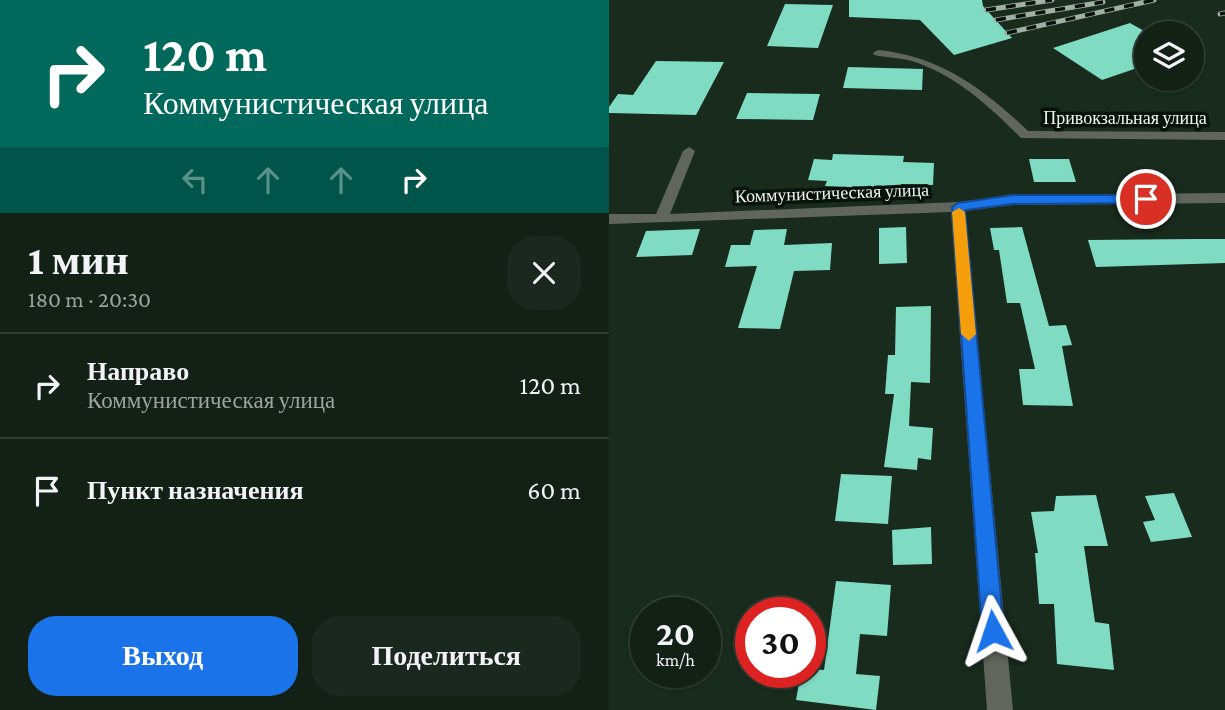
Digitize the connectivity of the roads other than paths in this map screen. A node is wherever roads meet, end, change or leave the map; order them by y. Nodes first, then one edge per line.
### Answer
1 (878, 53) dead end
2 (1225, 136) edge
3 (689, 151) dead end
4 (1225, 198) edge
5 (958, 207) junction
6 (609, 219) edge
7 (661, 219) junction
8 (1000, 710) edge

1 - 2 street, Привокзальная улица
3 - 7 street
4 - 5 street, Коммунистическая улица
5 - 7 street, Коммунистическая улица
5 - 8 street
6 - 7 street, Коммунистическая улица

